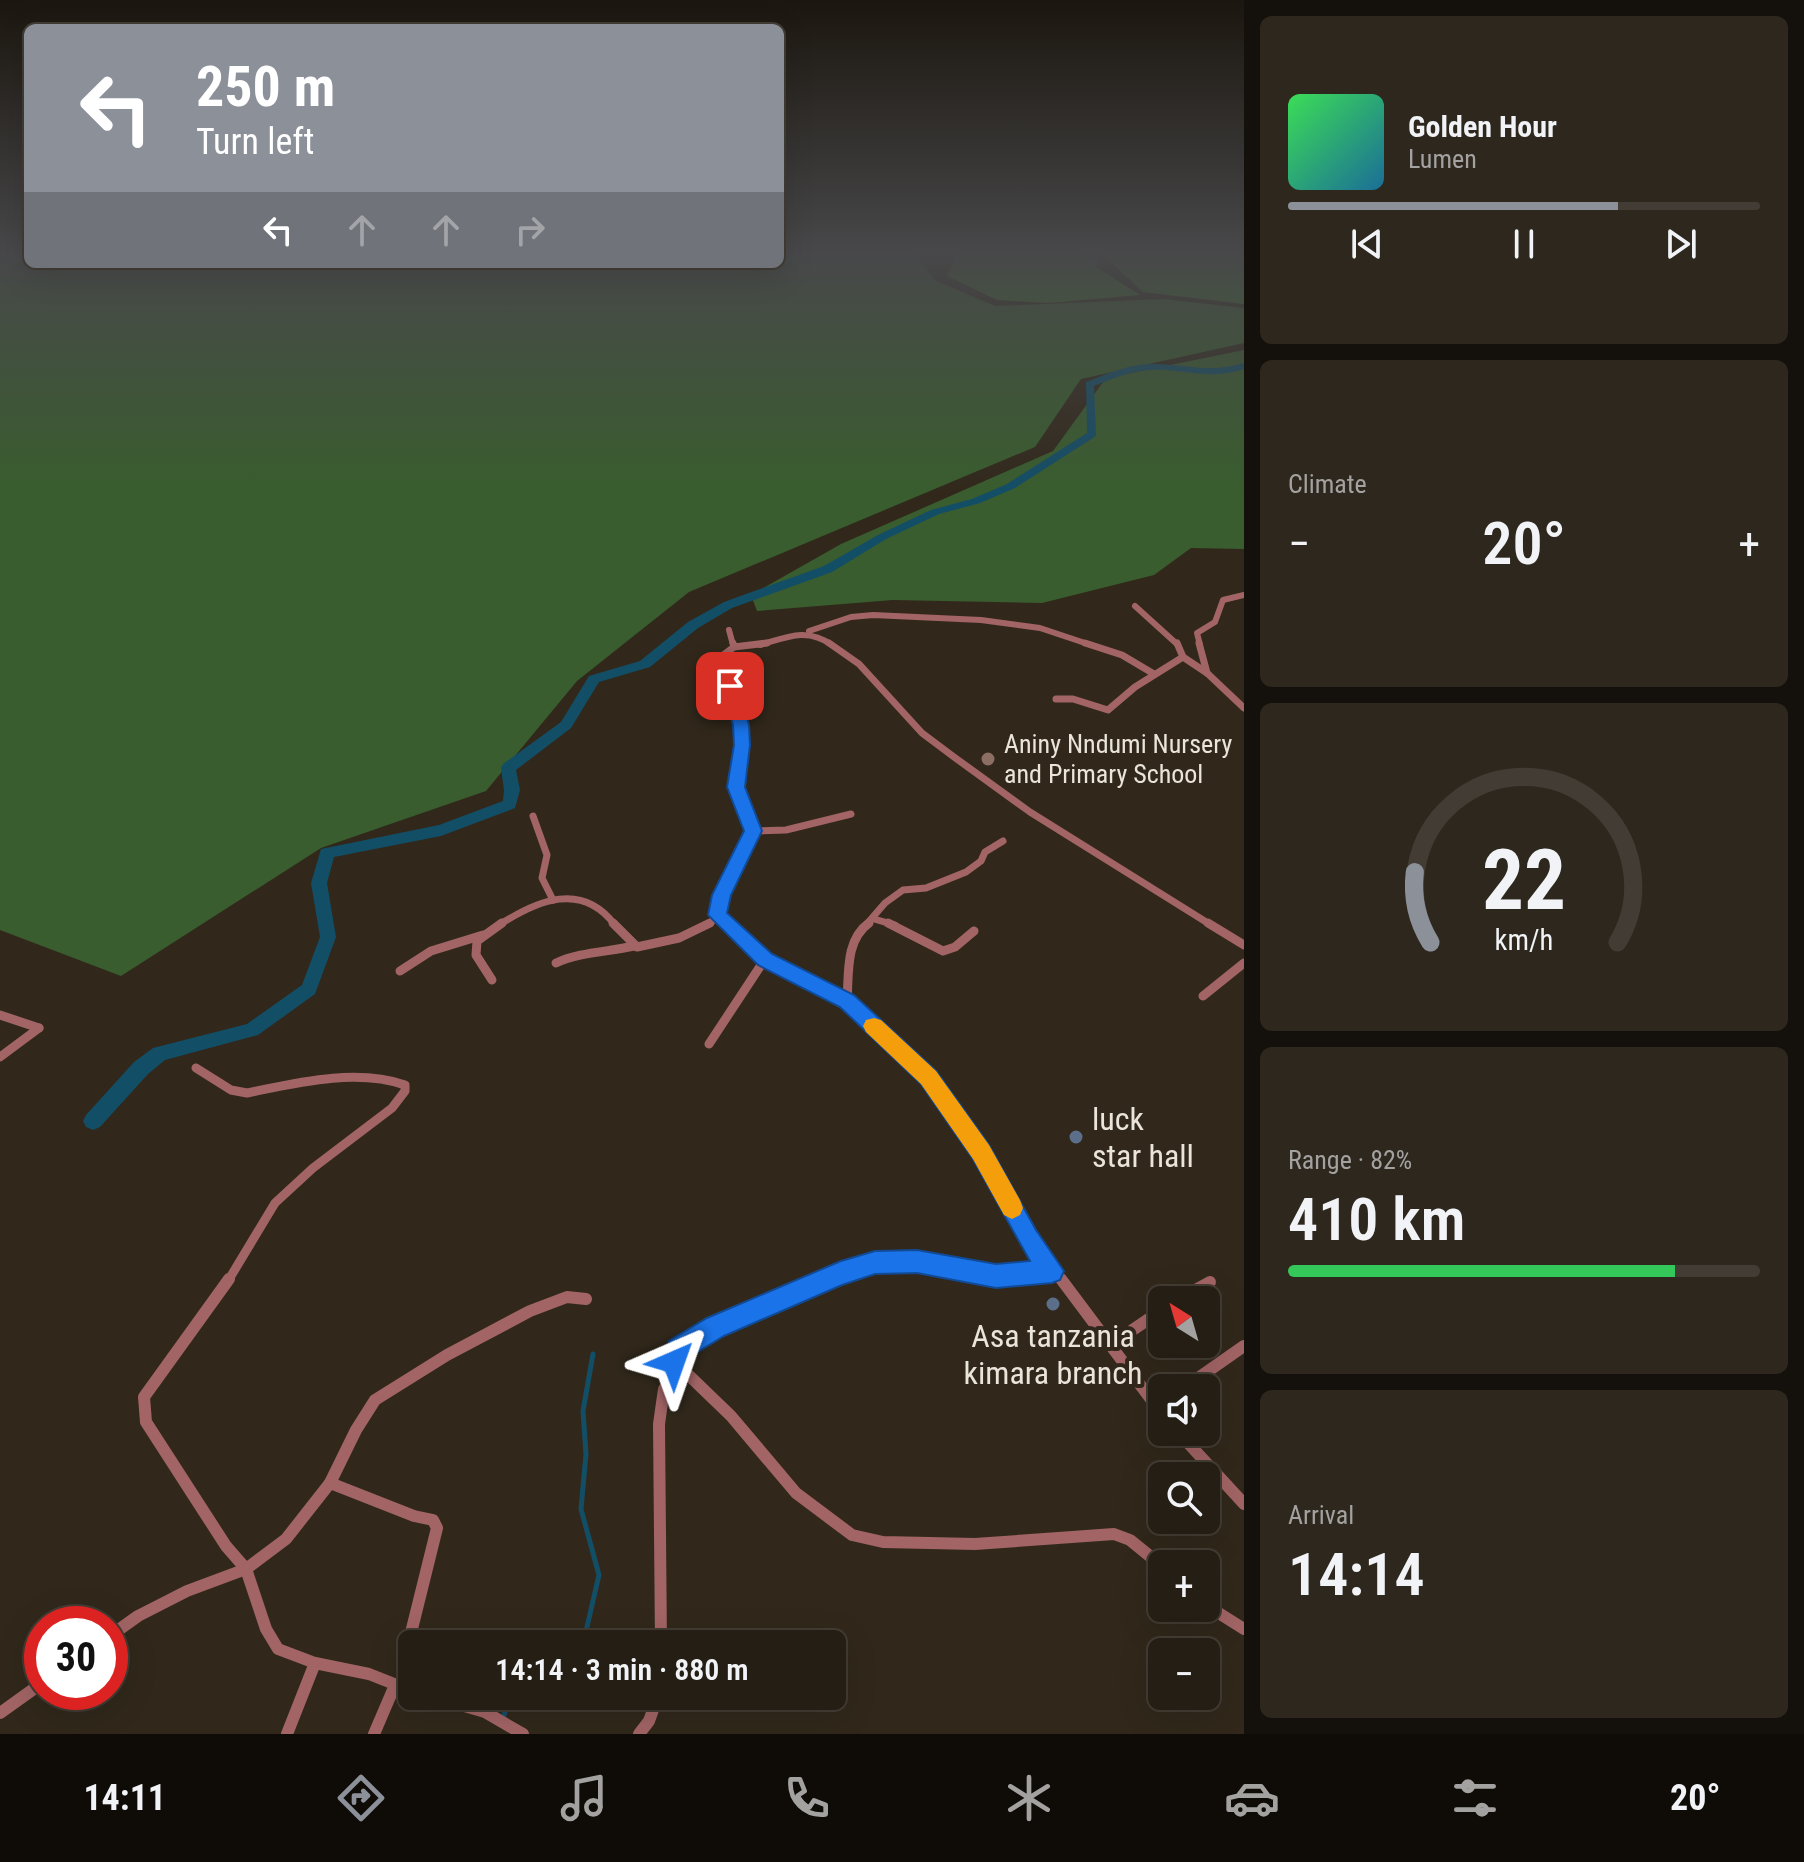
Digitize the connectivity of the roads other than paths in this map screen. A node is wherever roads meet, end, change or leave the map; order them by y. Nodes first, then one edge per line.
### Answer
1 (1244, 595) edge
2 (1135, 606) dead end
3 (729, 630) dead end
4 (808, 632) junction
5 (734, 647) junction
6 (1183, 657) junction
7 (1207, 673) junction
8 (1154, 674) junction
9 (1056, 699) dead end
10 (1244, 708) edge
11 (851, 814) dead end
12 (533, 816) dead end
13 (753, 831) junction
14 (1003, 841) dead end
15 (553, 900) junction
16 (718, 915) junction
17 (874, 919) junction
18 (974, 931) dead end
19 (487, 933) junction
20 (1244, 945) edge
21 (634, 946) junction
22 (765, 959) junction
23 (556, 963) dead end
24 (1244, 963) edge
25 (400, 971) dead end
26 (492, 980) dead end
27 (1203, 996) dead end
28 (847, 1001) junction
29 (0, 1015) edge
30 (709, 1044) dead end
31 (0, 1057) edge
32 (196, 1068) dead end
33 (1052, 1271) junction
34 (1210, 1282) dead end
35 (1203, 1286) edge
36 (586, 1299) dead end
37 (1148, 1320) edge
38 (1112, 1344) junction
39 (1244, 1346) edge
40 (679, 1368) junction
41 (1201, 1374) edge
42 (1148, 1393) edge
43 (1191, 1446) edge
44 (330, 1483) junction
45 (1244, 1504) edge
46 (1148, 1555) edge
47 (246, 1569) junction
48 (1220, 1614) edge
49 (128, 1623) edge
50 (1244, 1629) edge
51 (412, 1630) edge
52 (662, 1630) edge
53 (315, 1663) junction
54 (398, 1686) edge
55 (24, 1696) edge
56 (398, 1697) edge
57 (478, 1710) edge
58 (653, 1710) edge
59 (0, 1713) edge
60 (287, 1734) edge
61 (374, 1734) edge
62 (523, 1734) edge
63 (639, 1734) edge

1 - 7 street
2 - 6 street
3 - 5 street
4 - 5 street
4 - 8 street
4 - 20 street
5 - 13 street
6 - 7 street
6 - 8 street
7 - 10 street
8 - 9 street
11 - 13 street
12 - 15 street
13 - 16 street
14 - 17 street
15 - 19 street
15 - 21 street
16 - 21 street
16 - 22 street
17 - 18 street
17 - 28 street
19 - 25 street
19 - 26 street
21 - 23 street
22 - 28 street
22 - 30 street
24 - 27 street
28 - 33 street
29 - 31 street
32 - 47 street
33 - 38 street
33 - 40 street
34 - 35 street
36 - 44 street
37 - 38 street
38 - 42 street
39 - 41 street
40 - 46 street
40 - 52 street
43 - 45 street
44 - 47 street
44 - 51 street
47 - 49 street
47 - 53 street
48 - 50 street
53 - 54 street
53 - 60 street
55 - 59 street
56 - 61 street
57 - 62 street
58 - 63 street

